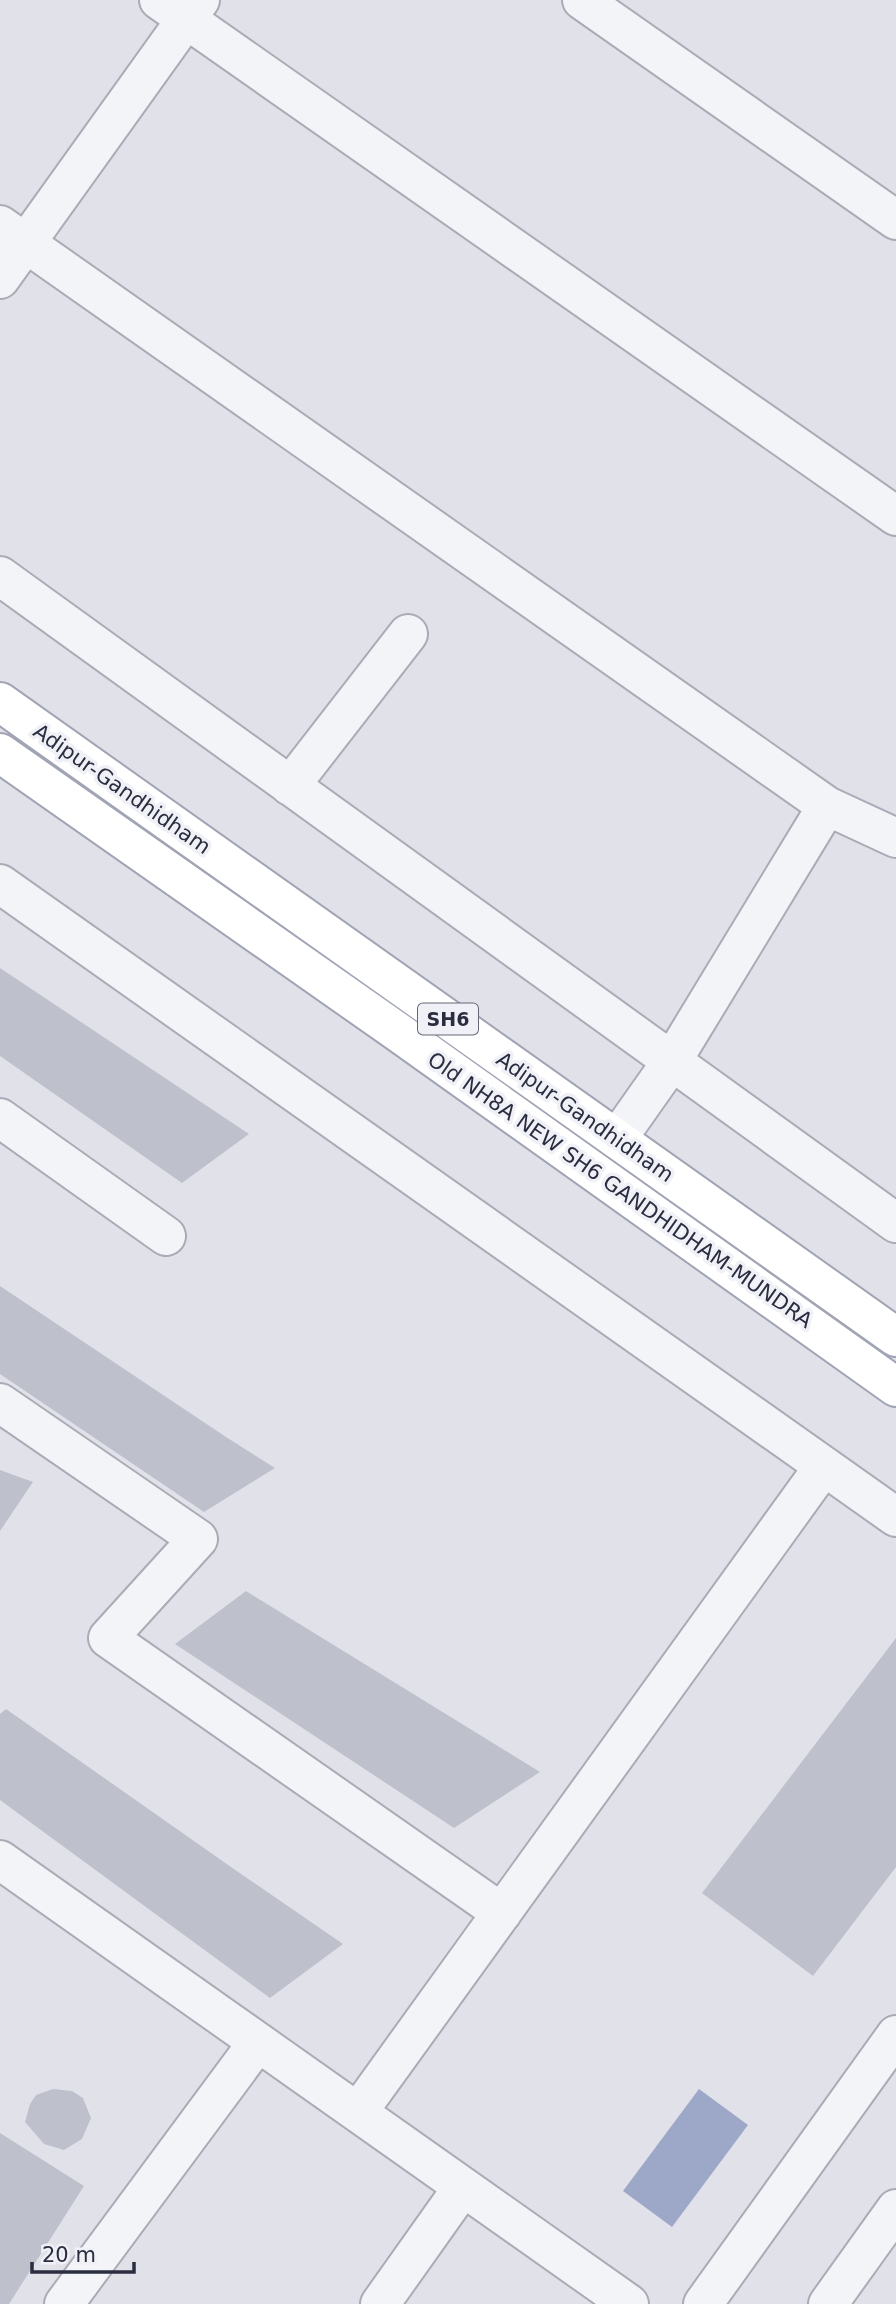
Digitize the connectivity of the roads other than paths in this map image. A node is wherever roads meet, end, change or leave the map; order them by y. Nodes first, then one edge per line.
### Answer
1 (582, 0) edge
2 (182, 6) edge
3 (896, 220) edge
4 (13, 234) edge
5 (0, 279) edge
6 (896, 516) edge
7 (0, 576) edge
8 (408, 634) dead end
9 (0, 702) edge
10 (0, 753) edge
11 (290, 786) junction
12 (827, 806) junction
13 (896, 838) edge
14 (0, 884) edge
15 (672, 1061) junction
16 (0, 1118) edge
17 (617, 1139) junction
18 (896, 1223) edge
19 (166, 1236) dead end
20 (896, 1337) edge
21 (896, 1387) edge
22 (0, 1403) edge
23 (824, 1466) junction
24 (896, 1517) edge
25 (6, 1876) edge
26 (502, 1913) junction
27 (896, 2035) edge
28 (258, 2042) junction
29 (358, 2112) junction
30 (463, 2187) junction
31 (896, 2209) edge
32 (64, 2304) edge
33 (380, 2304) edge
34 (629, 2304) edge
35 (703, 2304) edge
36 (828, 2304) edge

1 - 3 street
2 - 4 street
2 - 6 street
4 - 5 street
4 - 12 street
7 - 11 street
8 - 11 street
9 - 17 main road, Adipur-Gandhidham / SH6
10 - 21 main road, Old NH8A NEW SH6 GANDHIDHAM-MUNDRA / SH6
11 - 15 street
12 - 13 street
12 - 15 street
14 - 23 street
15 - 17 street
15 - 18 street
16 - 19 street
17 - 20 main road, Adipur-Gandhidham / SH6
22 - 26 street
23 - 24 street
23 - 26 street
25 - 28 street
26 - 29 street
27 - 35 street
28 - 29 street
28 - 32 street
29 - 30 street
30 - 33 street
30 - 34 street
31 - 36 street

